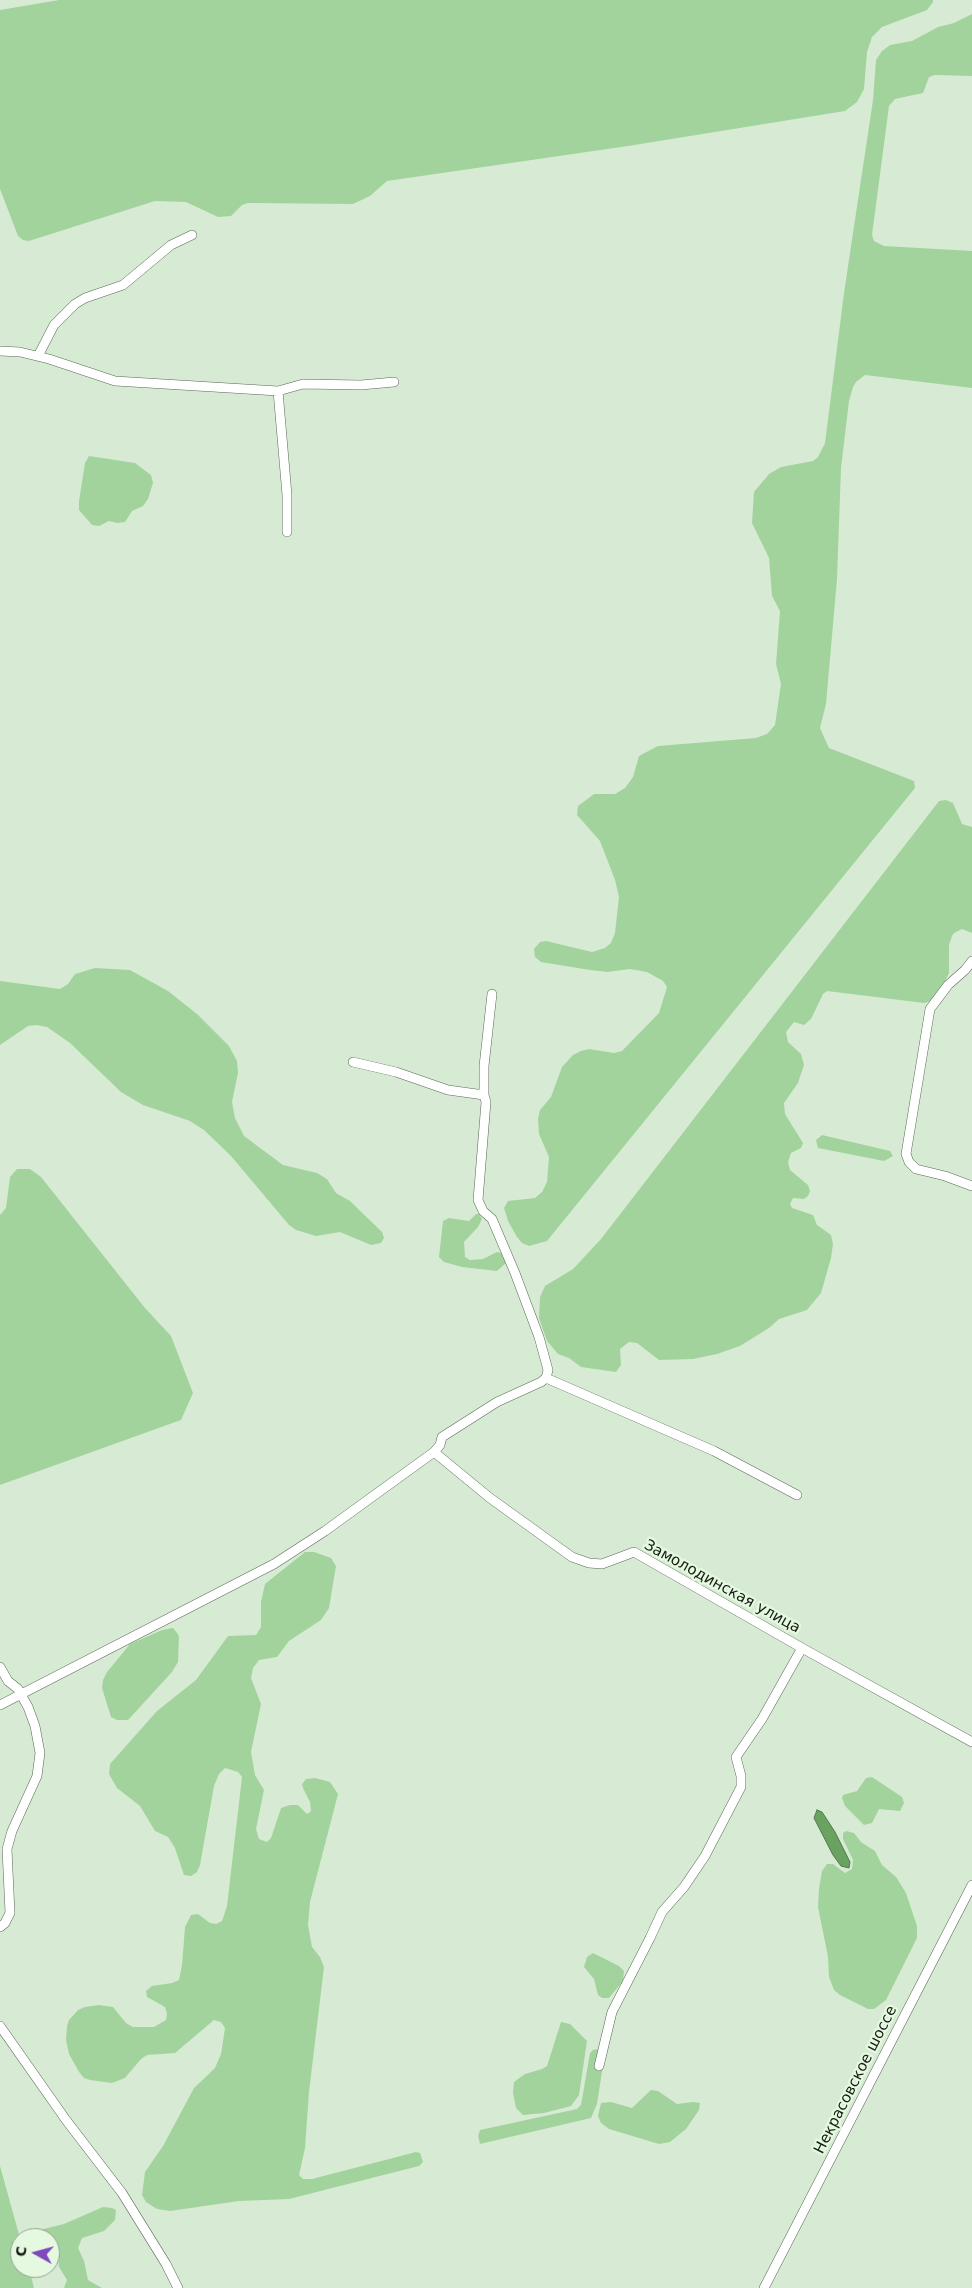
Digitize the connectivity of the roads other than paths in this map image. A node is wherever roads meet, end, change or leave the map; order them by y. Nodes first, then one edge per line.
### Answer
1 (192, 236) dead end
2 (0, 351) edge
3 (38, 356) junction
4 (394, 382) dead end
5 (278, 392) junction
6 (287, 532) dead end
7 (972, 961) edge
8 (492, 994) dead end
9 (353, 1062) dead end
10 (484, 1095) junction
11 (972, 1186) edge
12 (546, 1378) junction
13 (434, 1452) junction
14 (797, 1495) dead end
15 (802, 1648) junction
16 (0, 1667) edge
17 (22, 1694) junction
18 (0, 1705) edge
19 (972, 1742) edge
20 (972, 1884) edge
21 (0, 1927) edge
22 (0, 2026) edge
23 (599, 2066) dead end
24 (178, 2288) edge
25 (764, 2288) edge

1 - 3 street
2 - 3 street
3 - 5 street
4 - 5 street
5 - 6 street
7 - 11 street
8 - 10 street
9 - 10 street
10 - 12 street
12 - 13 street
12 - 14 street
13 - 15 street, Замолодинская улица
13 - 17 street
15 - 19 street, Замолодинская улица
15 - 23 street
16 - 17 street
17 - 18 street
17 - 21 street
20 - 25 street, Некрасовское шоссе
22 - 24 street

